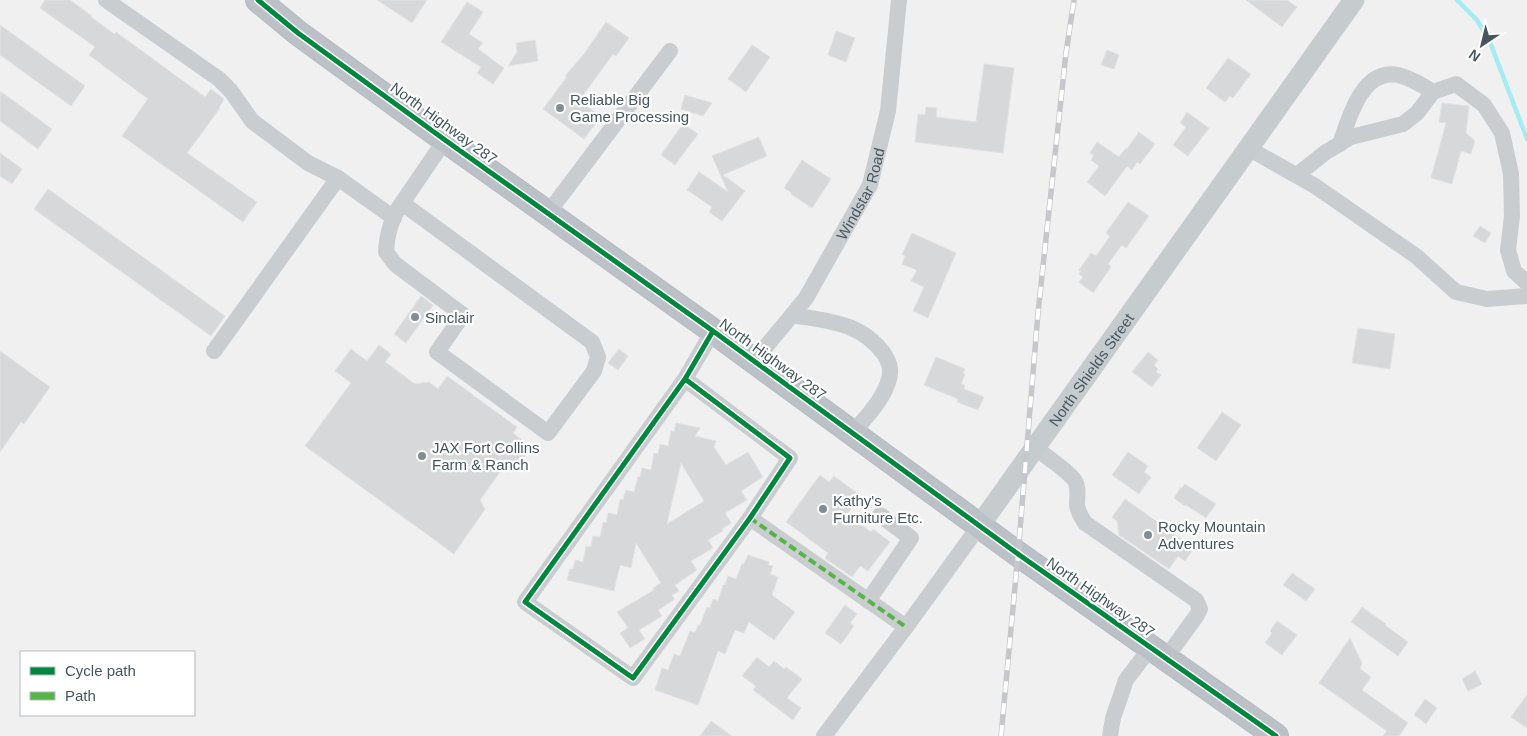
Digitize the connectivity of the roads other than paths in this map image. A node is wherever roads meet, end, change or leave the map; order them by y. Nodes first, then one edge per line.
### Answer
1 (106, 0) edge
2 (899, 0) edge
3 (1351, 1) edge
4 (271, 4) edge
5 (670, 51) dead end
6 (1433, 92) junction
7 (445, 140) junction
8 (1340, 144) junction
9 (1248, 148) junction
10 (1296, 175) junction
11 (338, 178) junction
12 (402, 203) junction
13 (548, 214) junction
14 (394, 218) junction
15 (1527, 283) edge
16 (1527, 296) edge
17 (792, 315) junction
18 (713, 331) junction
19 (214, 351) dead end
20 (754, 361) junction
21 (685, 379) junction
22 (853, 433) junction
23 (1034, 447) junction
24 (880, 515) dead end
25 (750, 518) junction
26 (980, 525) junction
27 (868, 600) junction
28 (906, 627) junction
29 (1159, 652) junction
30 (824, 736) edge
31 (1110, 736) edge
32 (1276, 736) edge

1 - 11 street
2 - 17 street, Windstar Road
3 - 9 main road, North Shields Street
4 - 7 highway, North Highway 287
5 - 13 street
6 - 8 street
6 - 8 street
6 - 15 street
7 - 12 street
7 - 13 highway, North Highway 287
8 - 10 street
9 - 10 street
9 - 23 main road, North Shields Street
10 - 16 street
11 - 14 street
11 - 19 street
12 - 14 street
12 - 14 street
13 - 18 highway, North Highway 287
17 - 20 street, Windstar Road
17 - 22 street
18 - 20 highway, North Highway 287
18 - 21 street
20 - 22 highway, North Highway 287
21 - 25 street
21 - 25 street
22 - 26 highway, North Highway 287
23 - 26 main road, North Shields Street
23 - 29 street
24 - 27 street
25 - 27 street
26 - 28 street, North Shields Street
26 - 29 highway, North Highway 287
27 - 28 street
28 - 30 street, North Shields Street
29 - 31 street
29 - 32 highway, North Highway 287

